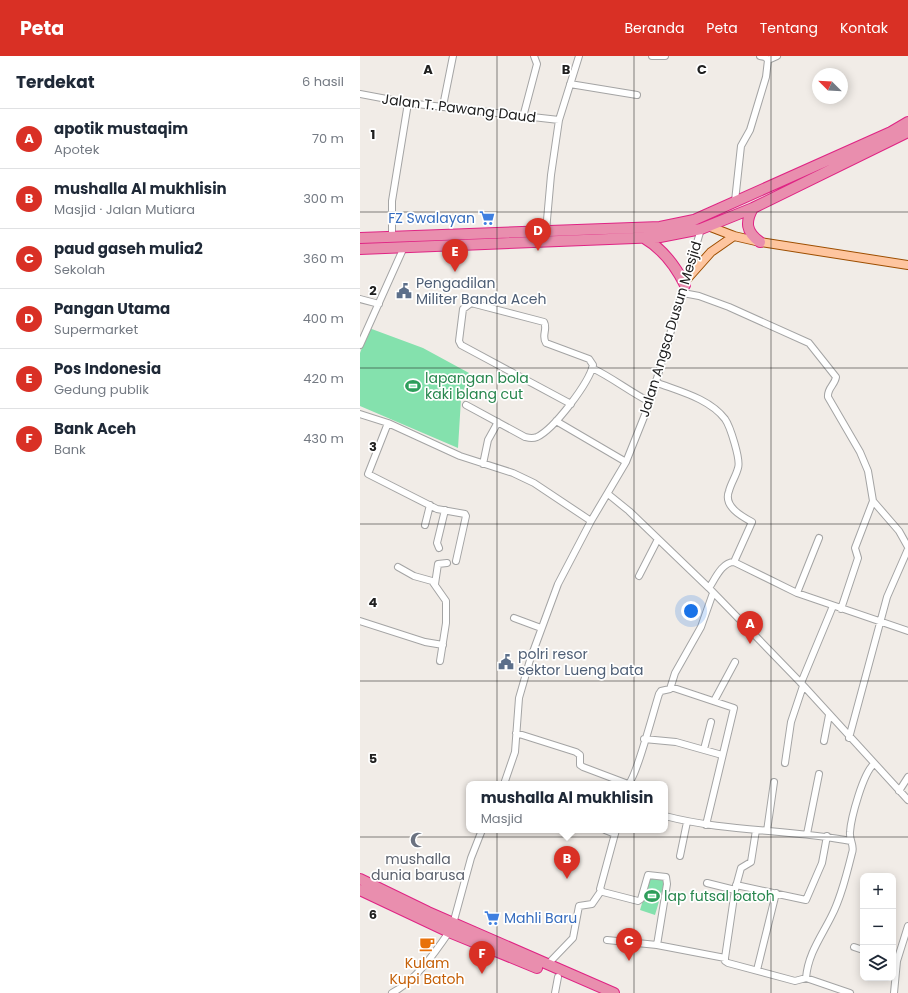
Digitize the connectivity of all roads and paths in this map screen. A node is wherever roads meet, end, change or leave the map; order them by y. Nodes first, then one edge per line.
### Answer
1 (453, 56) edge
2 (534, 56) edge
3 (579, 56) edge
4 (652, 56) edge
5 (665, 56) edge
6 (760, 56) edge
7 (777, 56) edge
8 (768, 60) junction
9 (570, 84) junction
10 (360, 94) edge
11 (637, 95) dead end
12 (408, 102) junction
13 (443, 106) junction
14 (523, 116) junction
15 (559, 120) junction
16 (908, 122) edge
17 (908, 132) edge
18 (869, 146) junction
19 (735, 201) junction
20 (753, 208) junction
21 (704, 227) junction
22 (546, 231) junction
23 (734, 236) junction
24 (392, 237) junction
25 (514, 237) junction
26 (360, 238) edge
27 (644, 238) junction
28 (760, 242) junction
29 (404, 247) junction
30 (360, 249) edge
31 (908, 265) edge
32 (685, 286) junction
33 (360, 299) edge
34 (379, 304) junction
35 (360, 345) edge
36 (592, 368) junction
37 (655, 382) junction
38 (650, 402) junction
39 (571, 404) junction
40 (466, 405) dead end
41 (360, 414) edge
42 (556, 421) junction
43 (498, 422) junction
44 (388, 424) junction
45 (626, 462) junction
46 (483, 464) junction
47 (608, 494) junction
48 (873, 501) junction
49 (430, 505) junction
50 (444, 510) junction
51 (591, 521) junction
52 (425, 525) dead end
53 (658, 538) junction
54 (820, 538) dead end
55 (439, 548) dead end
56 (908, 548) edge
57 (456, 561) dead end
58 (734, 562) junction
59 (447, 563) dead end
60 (398, 567) dead end
61 (639, 576) dead end
62 (435, 584) junction
63 (711, 591) junction
64 (797, 593) junction
65 (833, 606) junction
66 (840, 609) junction
67 (514, 618) dead end
68 (360, 621) edge
69 (880, 621) junction
70 (541, 628) junction
71 (908, 631) edge
72 (443, 645) junction
73 (440, 661) dead end
74 (735, 662) dead end
75 (802, 685) junction
76 (671, 687) junction
77 (714, 701) junction
78 (829, 715) junction
79 (711, 722) dead end
80 (516, 733) junction
81 (849, 738) junction
82 (644, 739) junction
83 (824, 741) dead end
84 (704, 749) junction
85 (722, 755) junction
86 (785, 763) dead end
87 (874, 764) junction
88 (819, 774) dead end
89 (908, 777) edge
90 (505, 781) edge
91 (620, 781) edge
92 (631, 781) edge
93 (774, 782) dead end
94 (899, 791) junction
95 (908, 800) edge
96 (668, 817) edge
97 (687, 822) junction
98 (706, 825) junction
99 (756, 830) junction
100 (767, 831) junction
101 (481, 833) edge
102 (616, 833) edge
103 (807, 834) junction
104 (827, 836) junction
105 (851, 841) junction
106 (680, 856) dead end
107 (360, 879) edge
108 (707, 883) dead end
109 (736, 887) junction
110 (601, 891) junction
111 (776, 893) junction
112 (363, 894) edge
113 (908, 926) edge
114 (451, 928) junction
115 (607, 940) dead end
116 (657, 945) junction
117 (854, 947) dead end
118 (860, 949) edge
119 (896, 957) edge
120 (725, 958) junction
121 (547, 965) junction
122 (757, 970) junction
123 (558, 976) junction
124 (806, 978) junction
125 (894, 981) edge
126 (392, 993) edge
127 (555, 993) edge
128 (596, 993) edge
129 (614, 993) edge
130 (850, 993) edge
131 (894, 993) edge

1 - 13 street
2 - 14 street
3 - 9 street
4 - 5 street
6 - 8 street
7 - 8 street
8 - 19 street
9 - 11 street
9 - 15 street
10 - 12 street, Jalan T. Pawang Daud
12 - 13 street, Jalan T. Pawang Daud
12 - 24 street
13 - 14 street, Jalan T. Pawang Daud
14 - 15 street, Jalan T. Pawang Daud
15 - 22 street
16 - 18 highway
17 - 18 highway
18 - 19 highway
18 - 20 highway
19 - 22 highway
20 - 21 highway
20 - 28 highway
21 - 23 main road
21 - 27 highway
21 - 32 street, Jalan Angsa Dusun Mesjid
22 - 25 highway
23 - 28 main road
23 - 32 main road
24 - 25 highway
24 - 26 highway
25 - 27 highway
25 - 29 highway
27 - 32 highway
28 - 31 main road
29 - 30 highway
29 - 34 street
32 - 37 street, Jalan Angsa Dusun Mesjid
32 - 48 street
33 - 34 street
34 - 35 street
36 - 38 street
36 - 39 street
36 - 39 street
37 - 38 street, Jalan Angsa Dusun Mesjid
37 - 58 street
38 - 45 street, Jalan Angsa Dusun Mesjid
39 - 42 street
40 - 43 street
41 - 44 street
42 - 43 street
42 - 45 street
43 - 46 street
44 - 46 street
44 - 49 street
45 - 47 street, Jalan Angsa Dusun Mesjid
46 - 51 street
47 - 51 street, Jalan Angsa Dusun Mesjid
47 - 53 street
48 - 56 street
48 - 66 street
49 - 50 street
49 - 52 street
50 - 55 street
50 - 57 street
51 - 70 street, Jalan Angsa Dusun Mesjid
53 - 61 street
53 - 63 street
54 - 64 street
56 - 69 street
58 - 63 street
58 - 64 street
59 - 62 street
60 - 62 street
62 - 72 street
63 - 75 street
63 - 76 street
64 - 65 street
65 - 66 street
65 - 75 street
66 - 69 street
67 - 70 street
68 - 72 street
69 - 71 street
69 - 81 street
70 - 80 street, Jalan Angsa Dusun Mesjid
72 - 73 street
74 - 77 street
75 - 78 street
75 - 86 street
76 - 77 street
76 - 82 street
77 - 85 street
78 - 81 street
78 - 83 street
79 - 84 street
80 - 90 street, Jalan Angsa Dusun Mesjid
80 - 91 street
81 - 87 street
82 - 84 street
82 - 92 street
84 - 85 street
85 - 98 street
87 - 94 street
87 - 105 street
88 - 103 street
89 - 94 street
93 - 100 street
94 - 95 street
96 - 97 street
97 - 98 street
97 - 106 street
98 - 99 street
99 - 100 street
99 - 109 street
100 - 103 street
101 - 114 street
102 - 110 street
103 - 104 street
104 - 105 street
104 - 111 street
105 - 124 street
107 - 114 highway
108 - 109 street
109 - 111 street
109 - 120 street
110 - 116 street
110 - 121 street
111 - 122 street
112 - 114 highway
113 - 119 street
114 - 121 highway
114 - 123 highway
114 - 126 street
115 - 116 street
116 - 120 street
117 - 118 street
120 - 122 street
121 - 129 highway
122 - 124 street
123 - 127 street
123 - 128 highway
124 - 130 street
125 - 131 street

